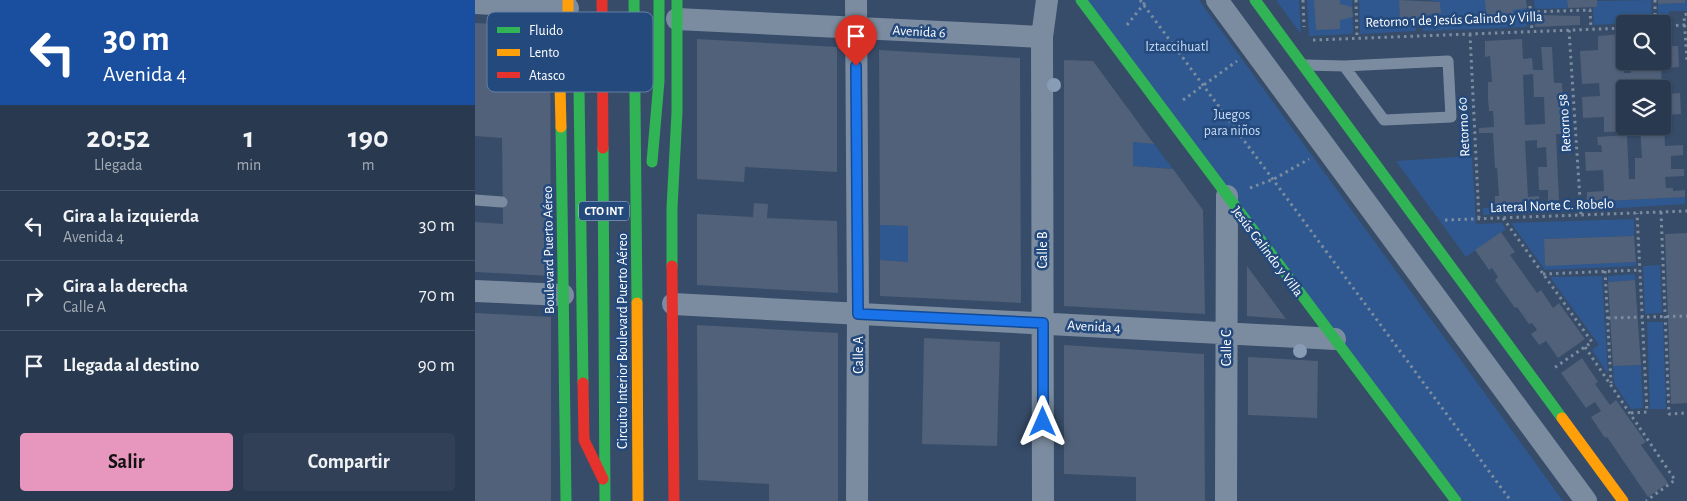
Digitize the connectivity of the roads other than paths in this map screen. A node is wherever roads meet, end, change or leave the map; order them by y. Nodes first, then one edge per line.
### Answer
1 (659, 0) edge
2 (856, 0) edge
3 (1047, 0) edge
4 (1081, 0) edge
5 (1217, 0) edge
6 (1255, 0) edge
7 (475, 3) edge
8 (568, 4) edge
9 (677, 10) edge
10 (856, 28) junction
11 (1042, 37) junction
12 (1304, 65) junction
13 (1344, 66) junction
14 (560, 92) edge
15 (579, 92) edge
16 (604, 92) edge
17 (635, 92) edge
18 (1227, 196) junction
19 (475, 200) edge
20 (502, 202) dead end
21 (637, 206) junction
22 (475, 291) edge
23 (563, 295) junction
24 (673, 304) junction
25 (858, 314) junction
26 (1043, 323) junction
27 (1226, 333) junction
28 (1335, 339) junction
29 (605, 485) junction
30 (566, 501) edge
31 (605, 501) edge
32 (638, 501) edge
33 (674, 501) edge
34 (857, 501) edge
35 (1043, 501) edge
36 (1226, 501) edge
37 (1455, 501) edge
38 (1586, 501) edge
39 (1623, 501) edge

1 - 21 main road
2 - 10 street, Calle A
3 - 11 street, Calle B
4 - 18 main road, Jesús Galindo y Villa
5 - 38 street
6 - 12 main road
7 - 8 street
9 - 10 street, Avenida 6
9 - 24 main road
10 - 11 street, Avenida 6
10 - 25 street, Calle A
11 - 26 street, Calle B
12 - 13 lane
12 - 39 main road
13 - 13 lane
14 - 23 main road, Boulevard Puerto Aéreo / CTO INT
15 - 29 main road
16 - 29 main road, Circuito Interior Boulevard Puerto Aéreo / CTO INT
17 - 21 main road, Circuito Interior Boulevard Puerto Aéreo / CTO INT
18 - 27 street, Calle C
18 - 28 main road, Jesús Galindo y Villa
19 - 20 lane
21 - 32 main road, Circuito Interior Boulevard Puerto Aéreo / CTO INT
22 - 23 street
23 - 30 main road, Boulevard Puerto Aéreo / CTO INT
24 - 25 street, Avenida 4
24 - 33 main road
25 - 26 street, Avenida 4
25 - 34 street, Calle A
26 - 27 street, Avenida 4
26 - 35 street, Calle B
27 - 28 street, Avenida 4
27 - 36 street, Calle C
28 - 37 main road, Jesús Galindo y Villa
29 - 31 main road, Circuito Interior Boulevard Puerto Aéreo / CTO INT

